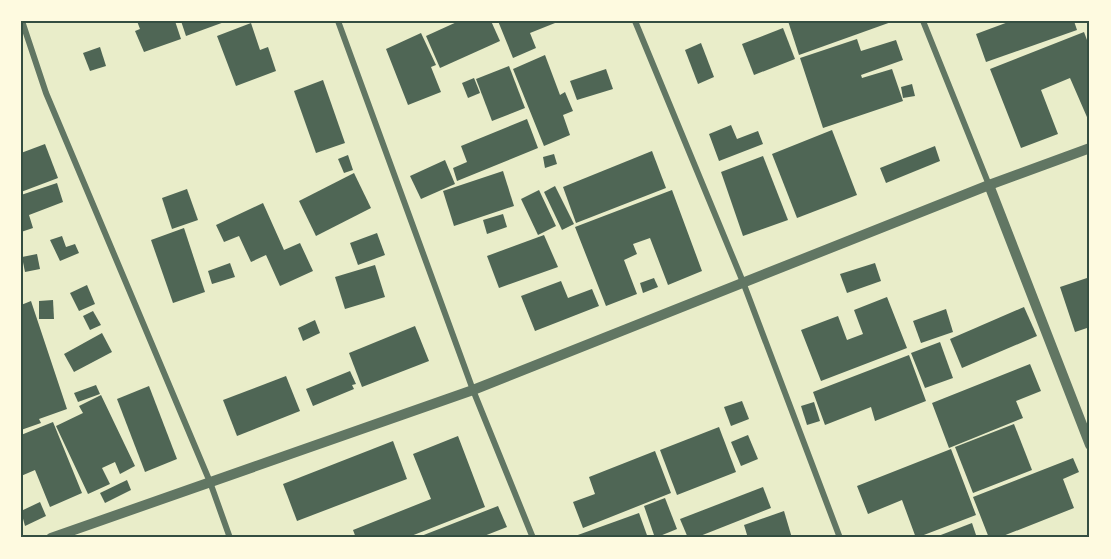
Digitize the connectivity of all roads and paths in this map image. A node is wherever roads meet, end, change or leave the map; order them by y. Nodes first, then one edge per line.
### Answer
1 (22, 21) edge
2 (338, 21) edge
3 (635, 21) edge
4 (923, 21) edge
5 (1090, 148) edge
6 (988, 185) junction
7 (743, 282) junction
8 (473, 390) junction
9 (1090, 446) edge
10 (210, 482) junction
11 (51, 538) edge
12 (230, 538) edge
13 (533, 538) edge
14 (840, 538) edge

1 - 10 street
2 - 8 street
3 - 7 street
4 - 6 street
5 - 6 street
6 - 7 street
6 - 9 street
7 - 8 street
7 - 14 street
8 - 10 street
8 - 13 street
10 - 11 street
10 - 12 street

